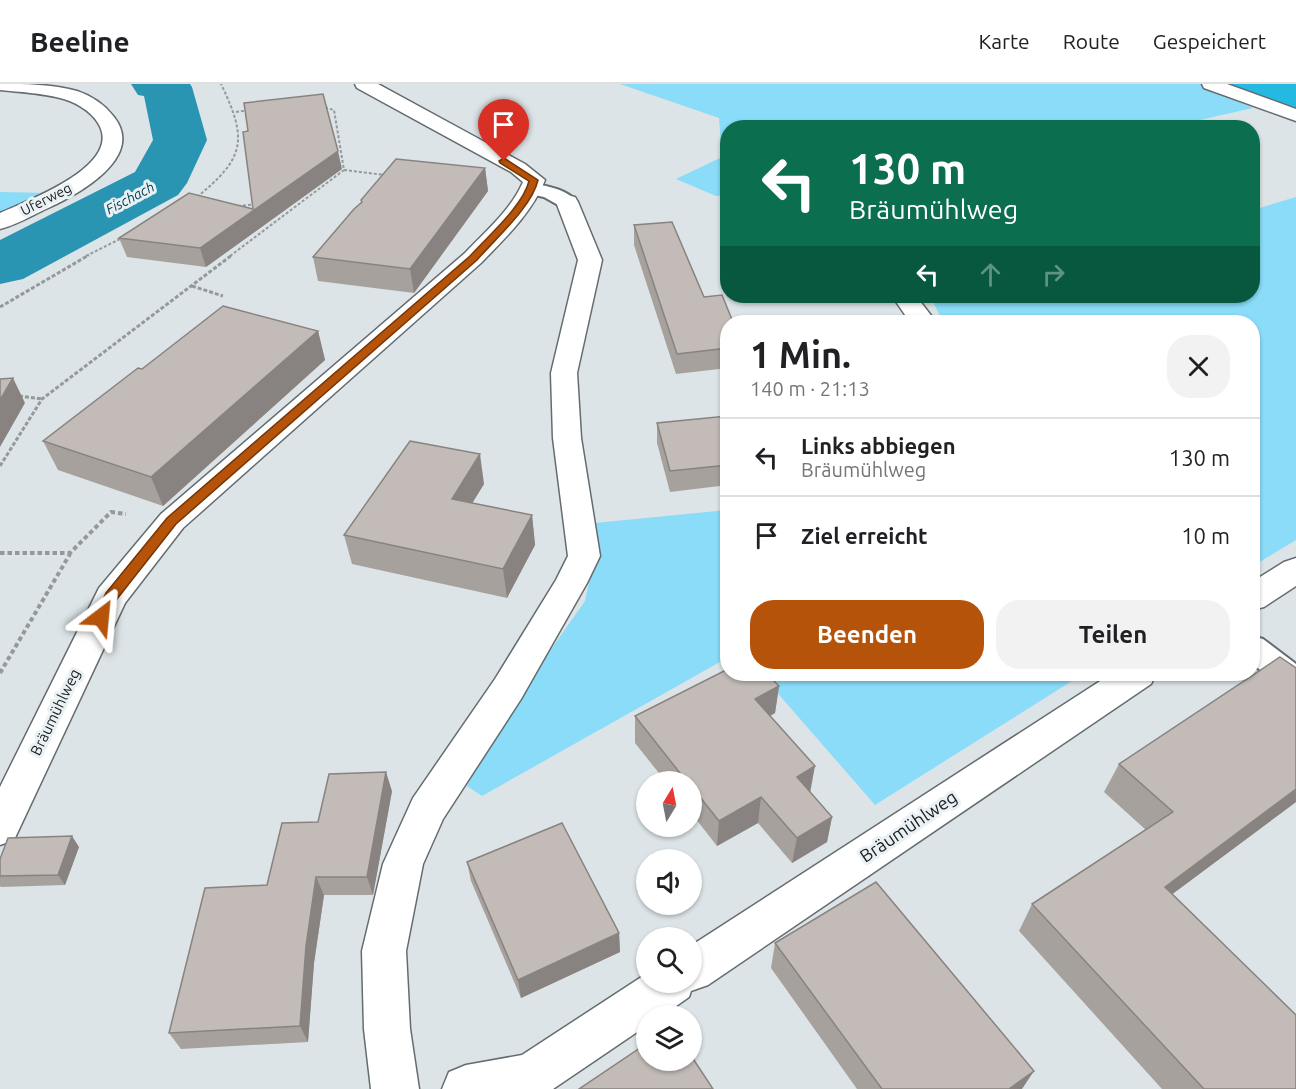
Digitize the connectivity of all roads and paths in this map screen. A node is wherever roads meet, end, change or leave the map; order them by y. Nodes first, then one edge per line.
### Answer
1 (0, 84) edge
2 (221, 84) edge
3 (364, 84) edge
4 (1210, 84) edge
5 (317, 105) edge
6 (258, 109) edge
7 (236, 112) junction
8 (1296, 115) edge
9 (344, 170) junction
10 (389, 175) edge
11 (531, 189) junction
12 (195, 198) edge
13 (306, 199) junction
14 (295, 200) edge
15 (567, 202) joint
16 (261, 204) edge
17 (227, 208) edge
18 (0, 222) edge
19 (128, 236) edge
20 (192, 286) junction
21 (223, 296) dead end
22 (0, 307) edge
23 (10, 395) edge
24 (42, 399) junction
25 (0, 466) edge
26 (172, 521) junction
27 (0, 552) edge
28 (70, 553) junction
29 (1296, 570) edge
30 (1260, 593) edge
31 (1260, 653) edge
32 (0, 673) edge
33 (1296, 680) edge
34 (1116, 681) edge
35 (0, 828) edge
36 (702, 963) edge
37 (656, 993) edge
38 (395, 1089) edge
39 (466, 1089) edge

1 - 18 street, Uferweg
2 - 7 path
3 - 11 street
4 - 8 street
5 - 9 path
6 - 7 path
7 - 12 path
9 - 10 path
9 - 13 path
11 - 15 lane
11 - 26 street, Bräumühlweg
13 - 14 path
13 - 20 path
15 - 38 street
16 - 17 path
19 - 22 path
20 - 21 path
20 - 24 path
23 - 24 path
24 - 25 path
26 - 28 path
26 - 35 street, Bräumühlweg
27 - 28 path
28 - 32 path
29 - 30 street
31 - 33 lane
34 - 36 street, Bräumühlweg
37 - 39 street

